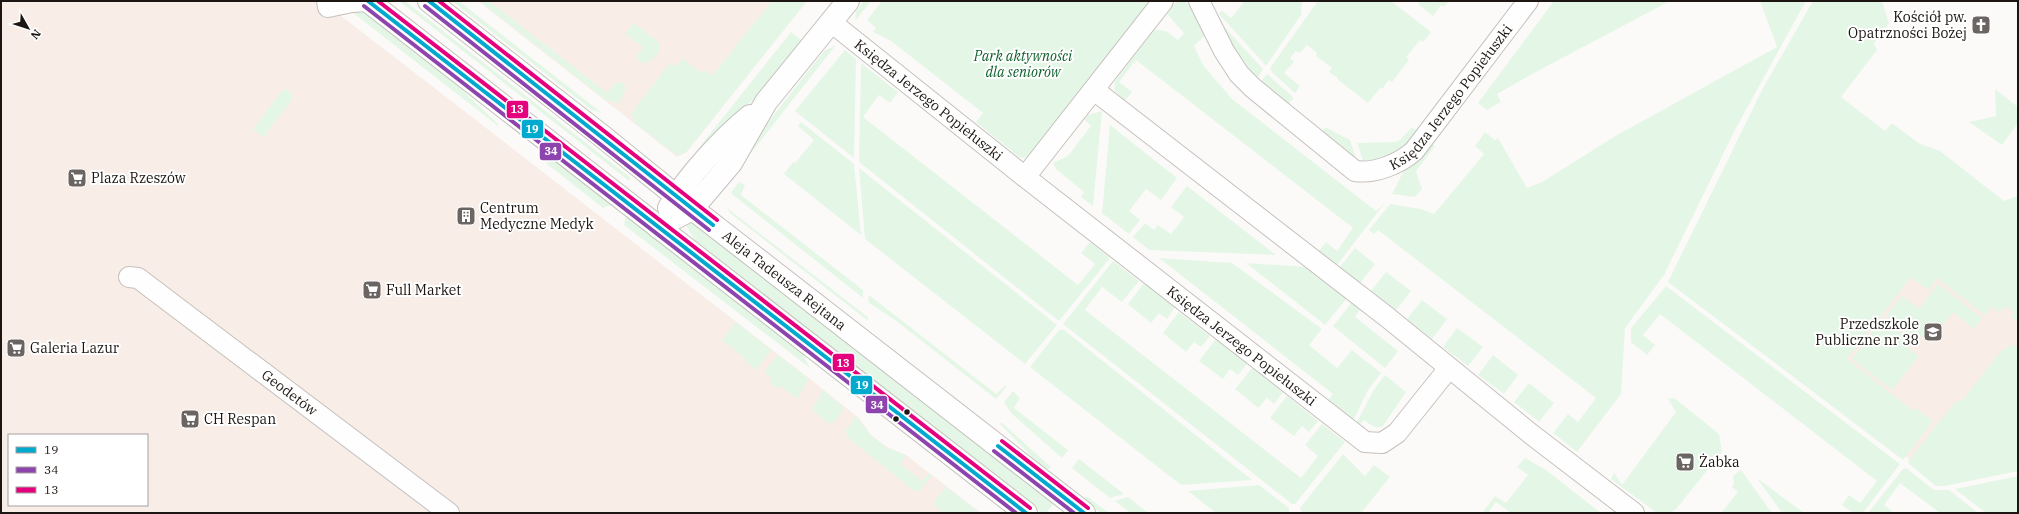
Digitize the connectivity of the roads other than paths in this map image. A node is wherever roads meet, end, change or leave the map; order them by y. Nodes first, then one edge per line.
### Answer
1 (327, 1) edge
2 (368, 1) edge
3 (429, 1) edge
4 (848, 1) edge
5 (1163, 1) edge
6 (1199, 1) edge
7 (1528, 1) edge
8 (831, 22) junction
9 (1094, 90) junction
10 (1025, 177) junction
11 (684, 202) junction
12 (658, 227) junction
13 (128, 277) dead end
14 (1448, 368) junction
15 (449, 513) edge
16 (1026, 513) edge
17 (1084, 513) edge
18 (1634, 513) edge

1 - 2 street
2 - 12 main road
3 - 11 main road, Aleja Tadeusza Rejtana
4 - 8 main road
5 - 9 street
6 - 7 street, Księdza Jerzego Popiełuszki
8 - 10 street, Księdza Jerzego Popiełuszki
8 - 11 main road
9 - 10 street
9 - 14 street
10 - 14 street, Księdza Jerzego Popiełuszki
11 - 12 main road
11 - 17 main road, Aleja Tadeusza Rejtana
12 - 16 main road
13 - 15 street, Geodetów
14 - 18 street

